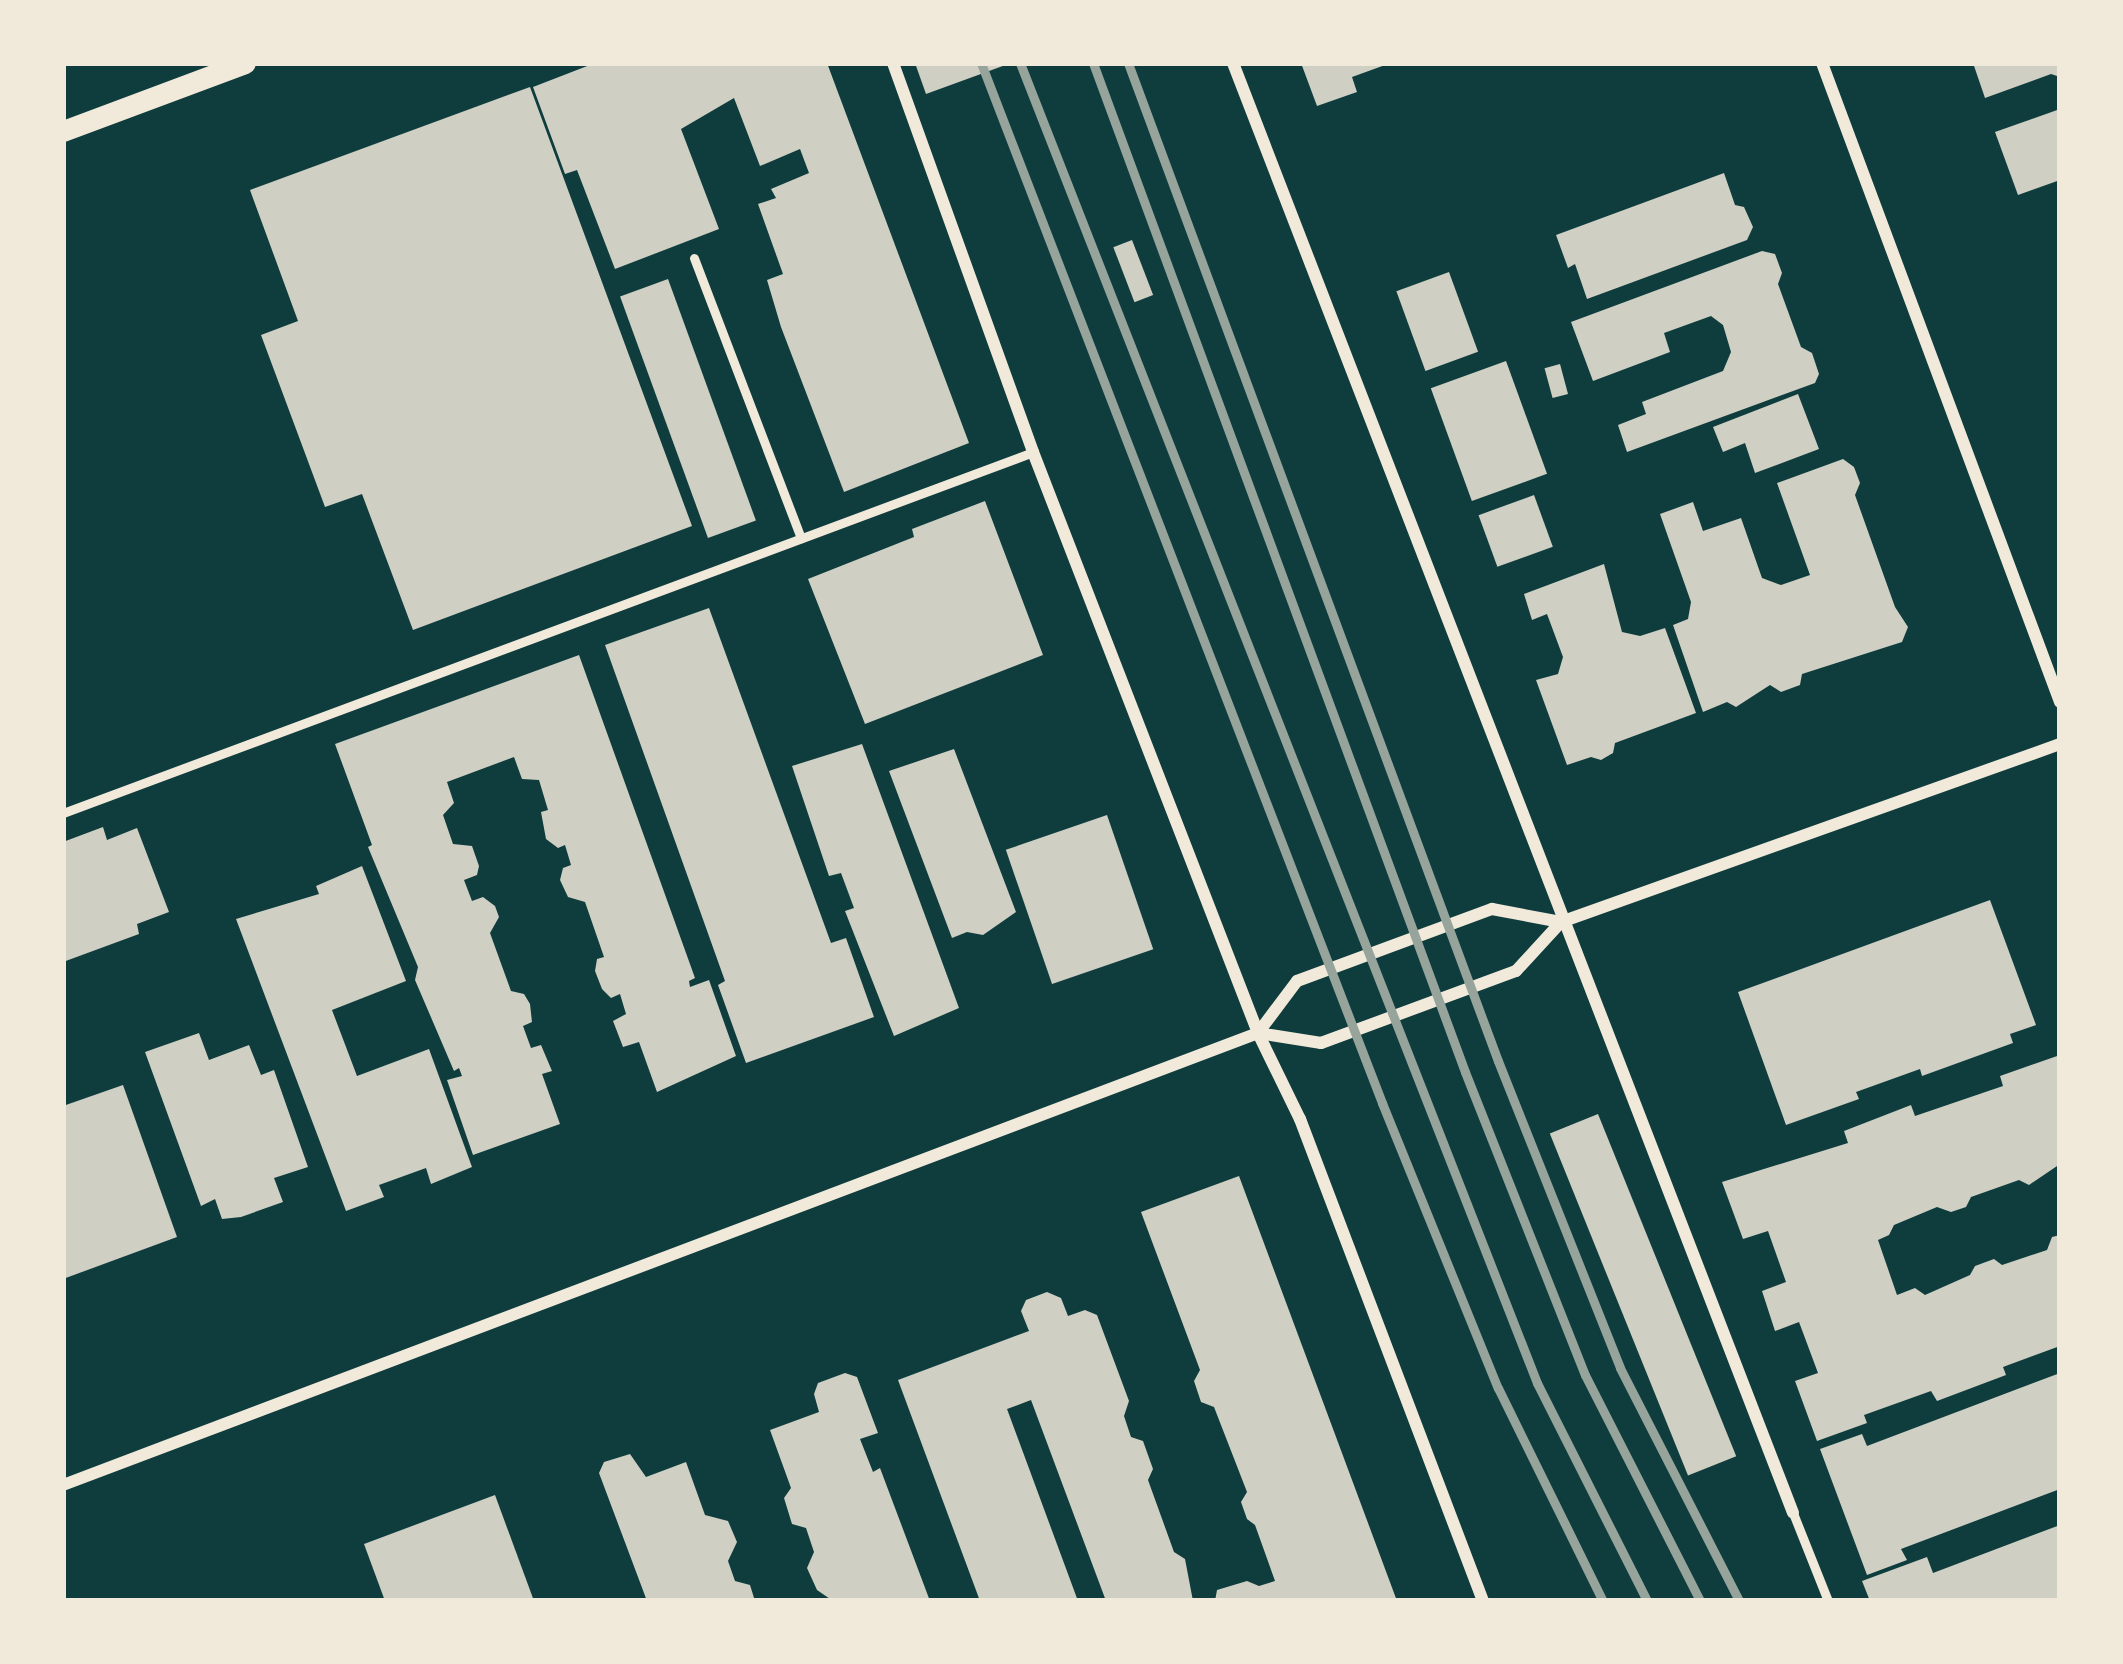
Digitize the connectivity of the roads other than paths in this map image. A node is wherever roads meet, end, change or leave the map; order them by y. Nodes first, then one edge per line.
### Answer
1 (245, 63) edge
2 (893, 63) edge
3 (1233, 63) edge
4 (1822, 63) edge
5 (63, 130) edge
6 (694, 258) dead end
7 (1033, 452) junction
8 (801, 538) junction
9 (2060, 702) edge
10 (2060, 744) edge
11 (63, 813) edge
12 (1561, 922) junction
13 (1258, 1034) junction
14 (63, 1486) edge
15 (1793, 1513) joint
16 (1483, 1601) edge
17 (1828, 1601) edge

1 - 5 street
2 - 7 street
3 - 12 street
4 - 9 street
6 - 8 lane
7 - 8 lane
7 - 13 street
8 - 11 lane
10 - 12 street
12 - 13 street
12 - 13 street
12 - 15 street
13 - 14 street
13 - 16 street
15 - 17 lane

